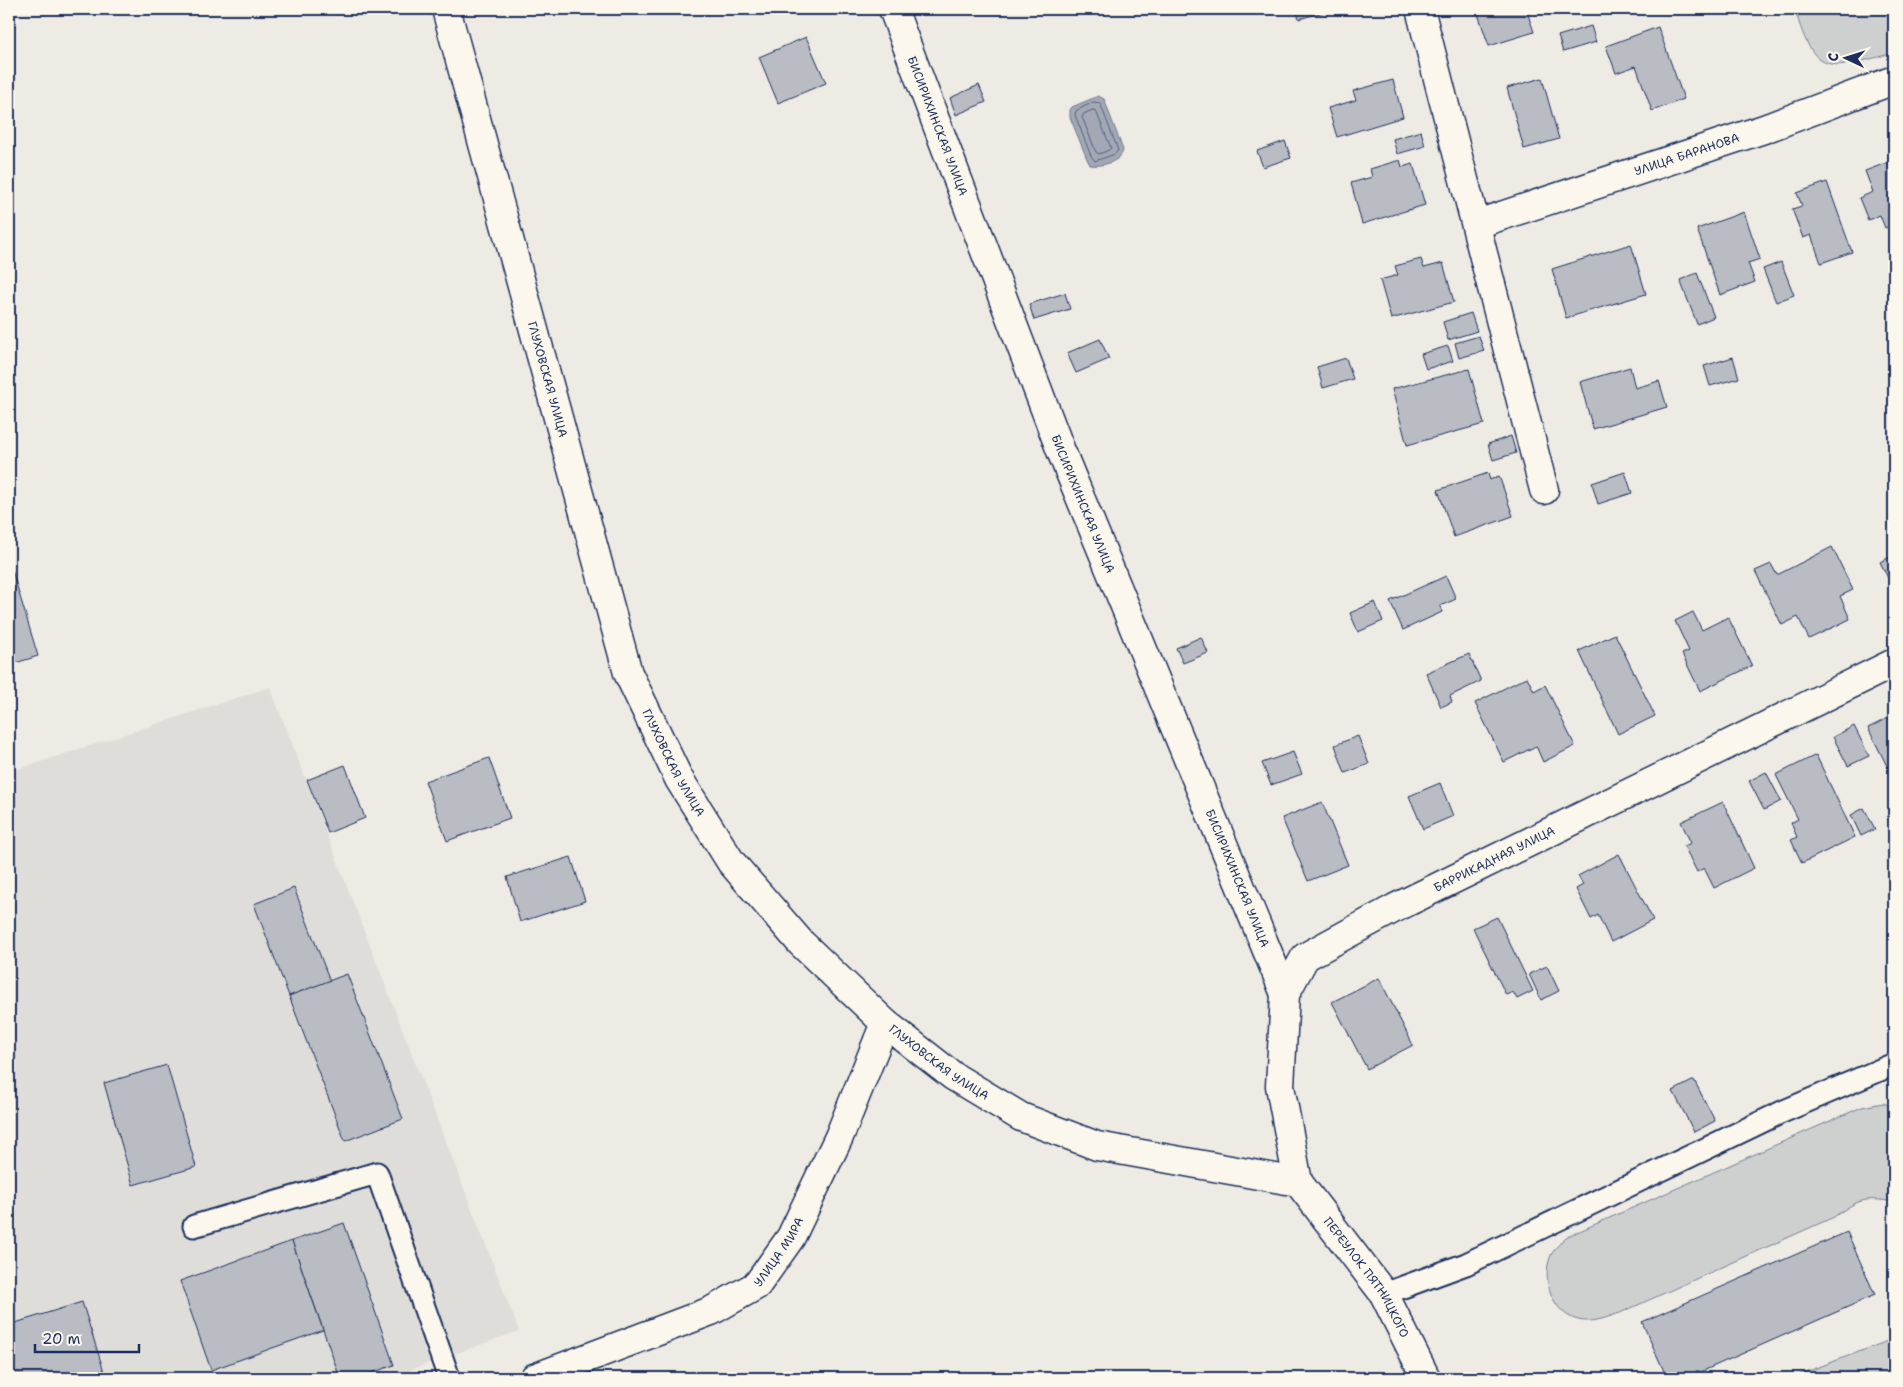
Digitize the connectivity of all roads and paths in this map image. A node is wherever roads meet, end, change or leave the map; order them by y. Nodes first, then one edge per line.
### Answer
1 (446, 9) edge
2 (893, 9) edge
3 (1420, 9) edge
4 (1894, 80) edge
5 (1477, 224) junction
6 (1544, 490) dead end
7 (1894, 663) edge
8 (1285, 994) junction
9 (885, 1023) junction
10 (1894, 1064) edge
11 (1298, 1182) junction
12 (194, 1226) dead end
13 (1384, 1294) junction
14 (449, 1378) edge
15 (534, 1378) edge
16 (1426, 1378) edge

1 - 9 street, ГЛУХОВСКАЯ УЛИЦА
2 - 8 street, БИСИРИХИНСКАЯ УЛИЦА
3 - 5 street
4 - 5 street, УЛИЦА БАРАНОВА
5 - 6 street
7 - 8 street, БАРРИКАДНАЯ УЛИЦА
8 - 11 street, БАРРИКАДНАЯ УЛИЦА
9 - 11 street, ГЛУХОВСКАЯ УЛИЦА
9 - 15 street, УЛИЦА МИРА
10 - 13 lane
11 - 13 street, ПЕРЕУЛОК ПЯТНИЦКОГО
12 - 14 lane
13 - 16 street, ПЕРЕУЛОК ПЯТНИЦКОГО

